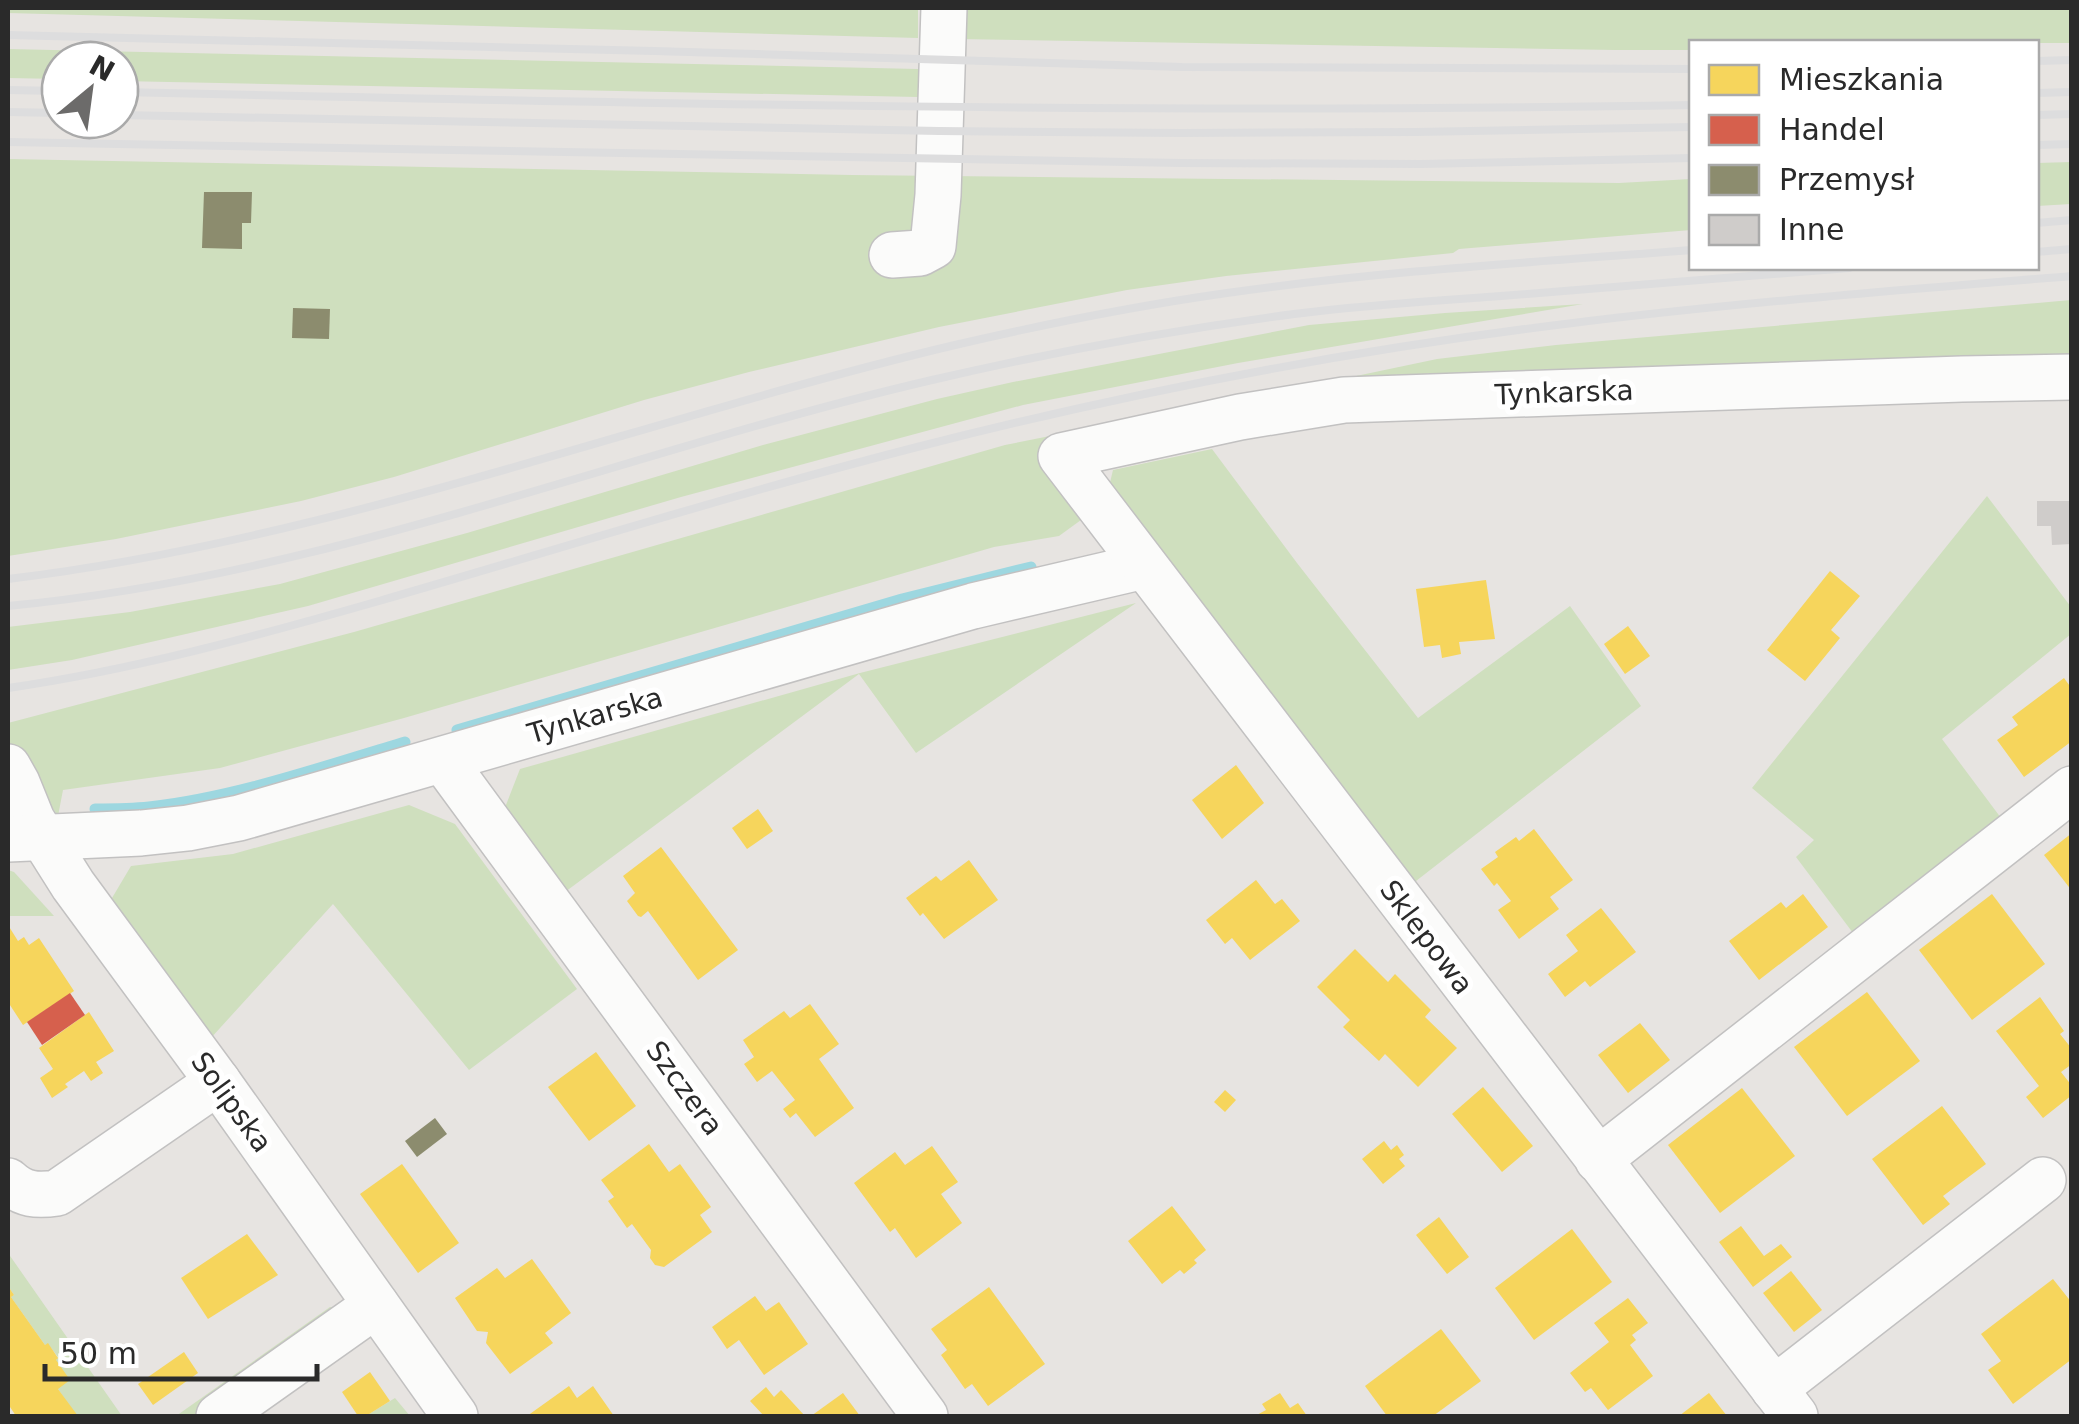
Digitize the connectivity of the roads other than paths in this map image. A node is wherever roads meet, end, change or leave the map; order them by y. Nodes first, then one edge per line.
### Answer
1 (944, 8) edge
2 (892, 255) dead end
3 (2072, 377) edge
4 (1061, 456) joint
5 (1144, 566) junction
6 (443, 760) junction
7 (12, 775) edge
8 (2072, 789) edge
9 (25, 838) edge
10 (218, 1082) junction
11 (1598, 1160) junction
12 (2042, 1180) dead end
13 (8, 1182) edge
14 (376, 1305) junction
15 (1785, 1403) edge
16 (220, 1416) edge
17 (456, 1416) edge
18 (925, 1416) edge

1 - 2 street
3 - 4 street, Tynkarska
4 - 5 street, Sklepowa
5 - 6 street, Tynkarska
5 - 11 street, Sklepowa
6 - 9 street, Tynkarska
6 - 18 street, Szczera
7 - 9 street, Solipska
8 - 11 street
9 - 10 street, Solipska
10 - 13 street
10 - 14 street, Solipska
11 - 15 street, Sklepowa
12 - 15 street
14 - 16 street
14 - 17 street, Solipska

